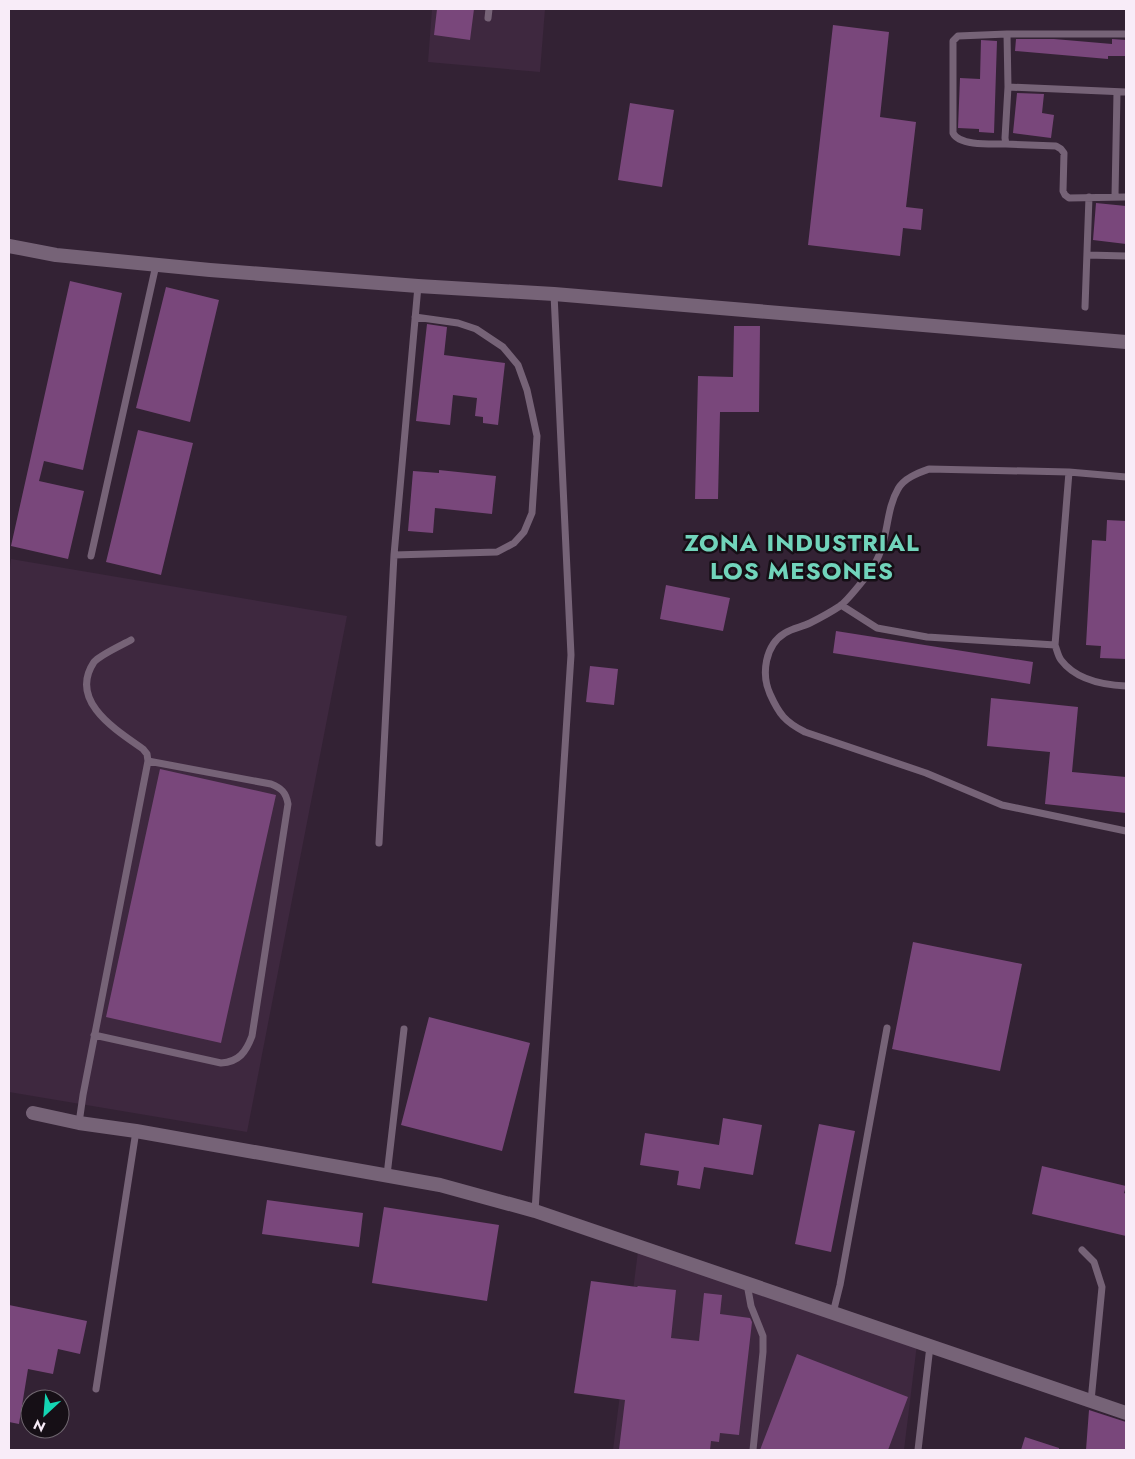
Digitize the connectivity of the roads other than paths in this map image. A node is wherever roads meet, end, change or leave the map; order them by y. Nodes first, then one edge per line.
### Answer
1 (489, 9) edge
2 (488, 18) dead end
3 (1007, 34) junction
4 (1126, 34) edge
5 (1008, 87) junction
6 (1117, 92) junction
7 (1126, 92) edge
8 (1006, 144) junction
9 (1115, 196) junction
10 (1089, 197) junction
11 (1126, 197) edge
12 (9, 246) edge
13 (1087, 255) junction
14 (1126, 256) edge
15 (156, 265) junction
16 (418, 286) junction
17 (554, 294) junction
18 (1085, 307) dead end
19 (415, 318) junction
20 (1126, 342) edge
21 (1069, 472) junction
22 (1126, 477) edge
23 (394, 555) junction
24 (91, 556) dead end
25 (841, 605) junction
26 (130, 640) dead end
27 (1056, 645) junction
28 (1126, 686) edge
29 (148, 761) junction
30 (1126, 831) edge
31 (379, 843) dead end
32 (887, 1028) dead end
33 (404, 1029) dead end
34 (94, 1035) junction
35 (33, 1113) dead end
36 (79, 1123) junction
37 (136, 1131) junction
38 (387, 1175) junction
39 (535, 1211) junction
40 (1082, 1250) dead end
41 (747, 1284) junction
42 (833, 1313) junction
43 (930, 1346) junction
44 (96, 1389) dead end
45 (1091, 1401) junction
46 (1126, 1413) edge
47 (753, 1450) edge
48 (918, 1450) edge

1 - 2 lane
3 - 4 lane
3 - 5 lane
3 - 8 lane
5 - 6 lane
5 - 8 lane
6 - 7 lane
6 - 9 lane
8 - 10 lane
9 - 10 lane
9 - 11 lane
10 - 13 lane
12 - 15 street
13 - 14 lane
13 - 18 lane
15 - 16 street
15 - 24 lane
16 - 17 street
16 - 19 lane
17 - 20 street
17 - 39 lane
19 - 23 lane
19 - 23 lane
21 - 22 lane
21 - 25 lane
21 - 27 lane
23 - 31 lane
25 - 27 lane
25 - 30 lane
26 - 29 lane
27 - 28 lane
29 - 34 lane
29 - 34 lane
32 - 42 lane
33 - 38 lane
34 - 36 lane
35 - 36 street
36 - 37 street
37 - 38 street
37 - 44 lane
38 - 39 street
39 - 41 street
40 - 45 lane
41 - 42 street
41 - 47 lane
42 - 43 street
43 - 45 street
43 - 48 lane
45 - 46 street

